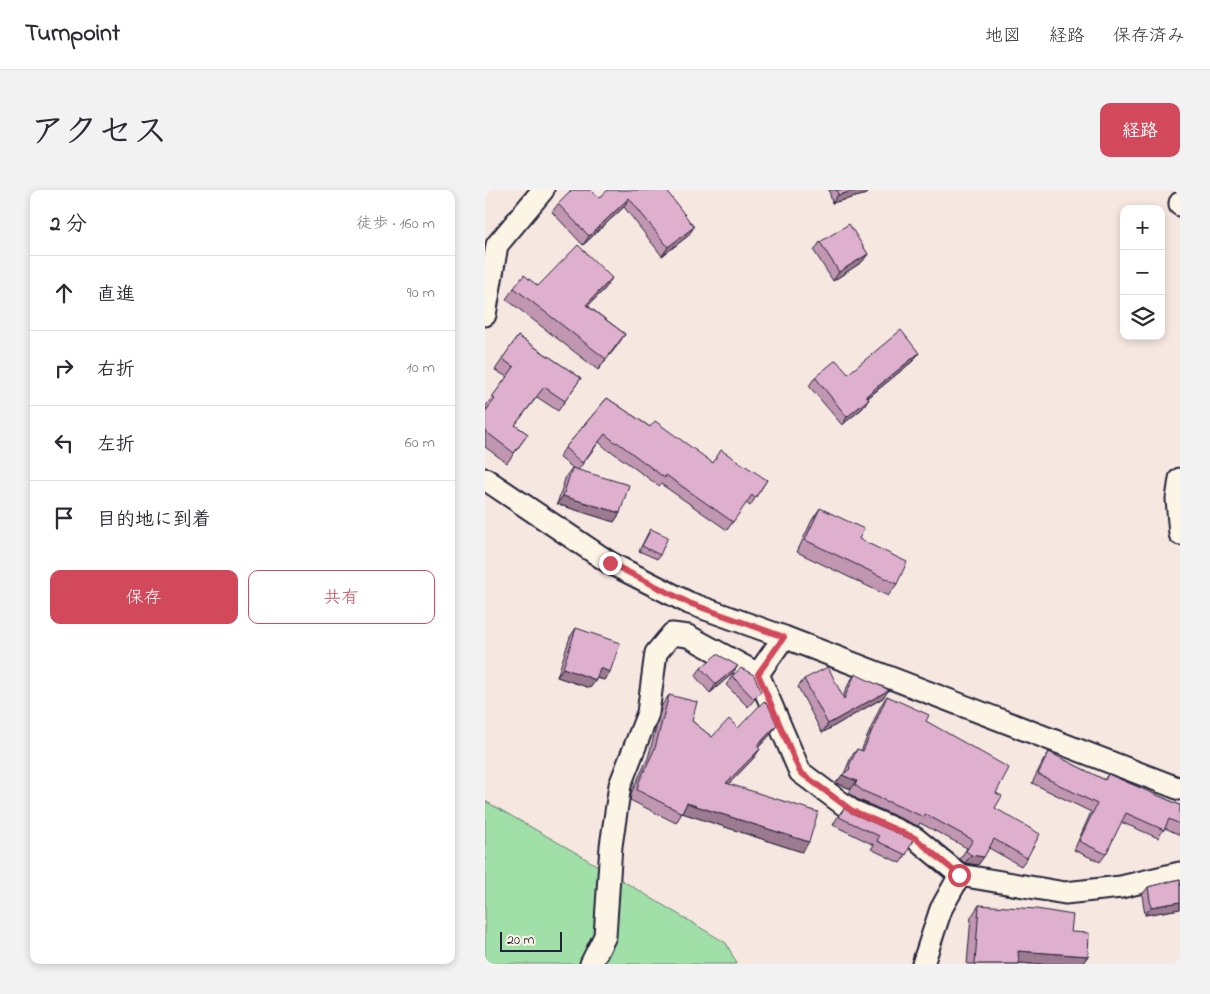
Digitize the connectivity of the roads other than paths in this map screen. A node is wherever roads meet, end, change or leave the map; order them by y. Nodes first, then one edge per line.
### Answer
1 (543, 190) edge
2 (485, 315) edge
3 (485, 479) edge
4 (1180, 479) edge
5 (1180, 534) edge
6 (784, 637) junction
7 (758, 674) junction
8 (1180, 789) edge
9 (1180, 874) edge
10 (959, 875) junction
11 (591, 964) edge
12 (923, 964) edge

1 - 2 street
3 - 6 street
4 - 5 street
6 - 7 street
6 - 8 street
7 - 10 street
7 - 11 street
9 - 10 street
10 - 12 street

